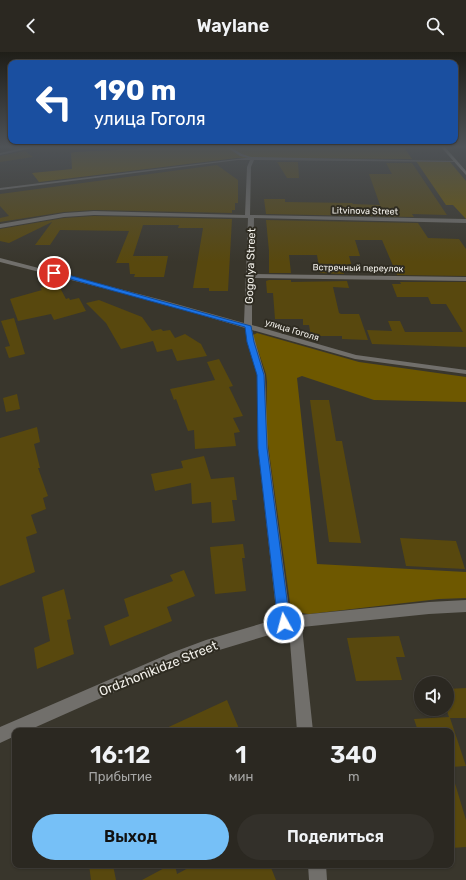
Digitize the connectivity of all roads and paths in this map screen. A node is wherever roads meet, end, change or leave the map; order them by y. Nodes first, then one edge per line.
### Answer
1 (33, 185) edge
2 (249, 185) edge
3 (0, 189) edge
4 (249, 217) junction
5 (466, 221) edge
6 (0, 226) edge
7 (0, 260) edge
8 (250, 276) junction
9 (466, 278) edge
10 (248, 326) junction
11 (466, 372) edge
12 (466, 606) edge
13 (290, 623) junction
14 (16, 728) edge
15 (305, 728) edge
16 (12, 730) edge
17 (0, 735) edge
18 (317, 868) edge
19 (318, 880) edge

1 - 3 street
2 - 4 street, Gogolya Street
4 - 5 street, Litvinova Street
4 - 6 street, Litvinova Street
4 - 8 street, Gogolya Street
7 - 10 street, улица Гоголя
8 - 9 street, Встречный переулок
8 - 10 street, Gogolya Street
10 - 11 street, улица Гоголя
10 - 13 street, Gogolya Street
12 - 13 street, Ordzhonikidze Street
13 - 14 street, Ordzhonikidze Street
13 - 15 street, Gogolya Street
16 - 17 street, Ordzhonikidze Street
18 - 19 street

